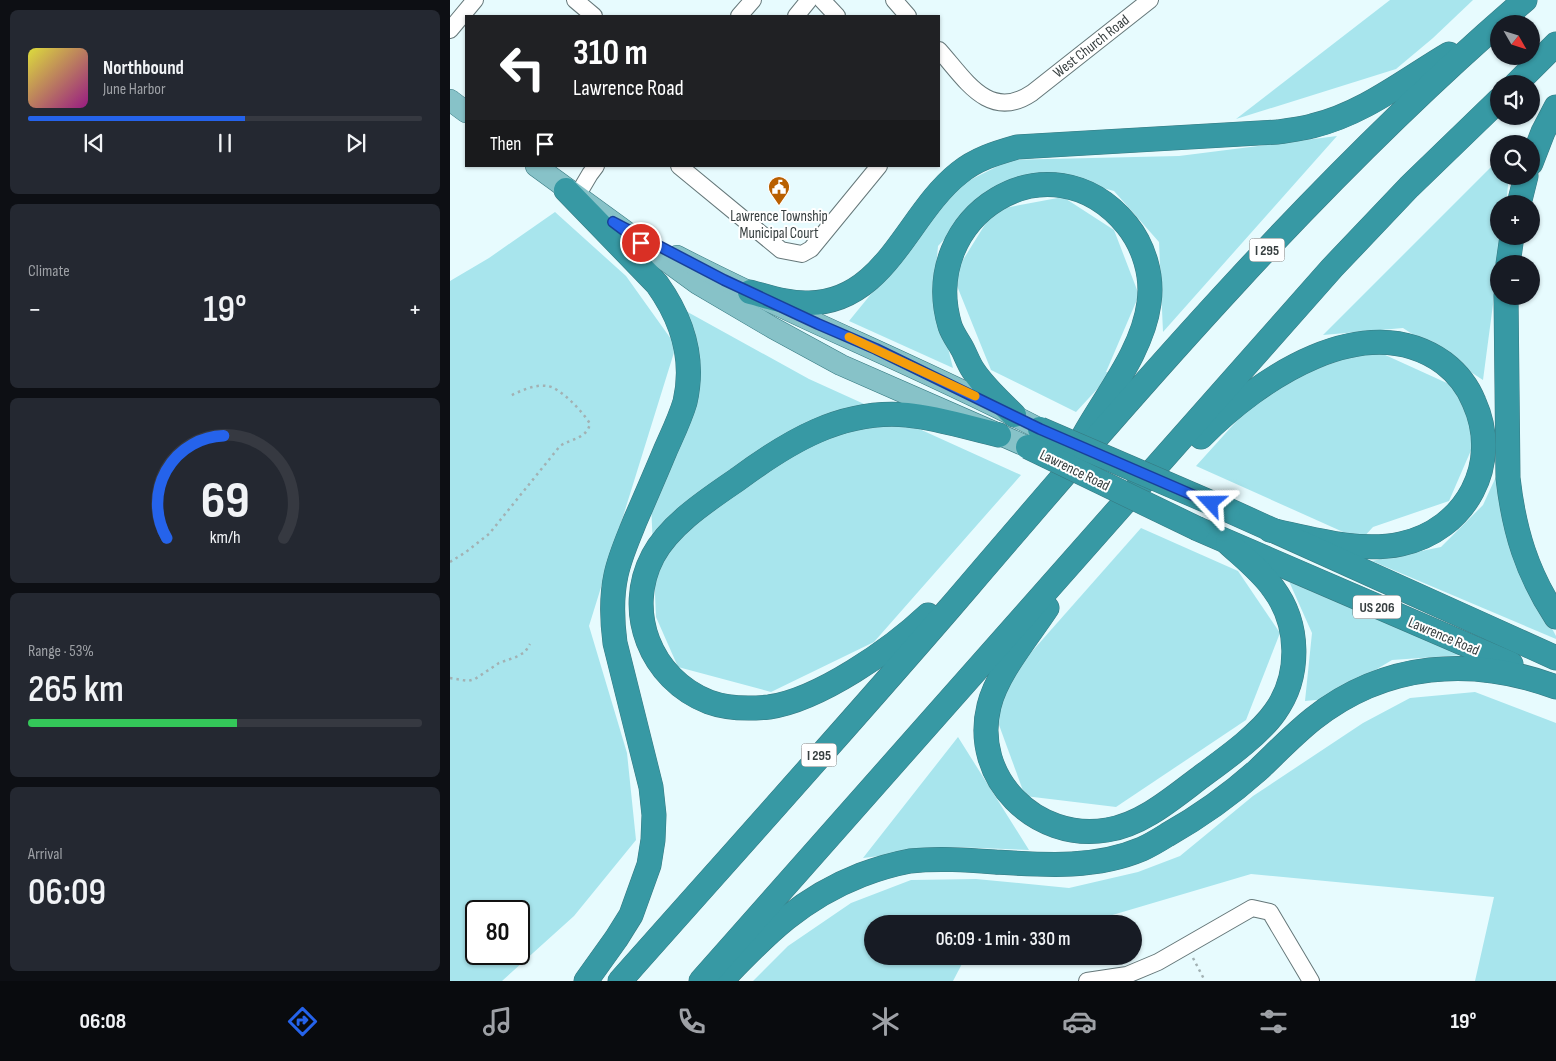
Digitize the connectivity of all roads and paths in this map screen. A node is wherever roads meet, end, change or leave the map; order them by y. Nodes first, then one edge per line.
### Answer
1 (475, 0) edge
2 (575, 0) edge
3 (753, 0) edge
4 (810, 0) edge
5 (822, 0) edge
6 (894, 0) edge
7 (1150, 0) edge
8 (1525, 0) edge
9 (593, 15) edge
10 (740, 15) edge
11 (797, 15) edge
12 (836, 15) edge
13 (907, 15) edge
14 (1507, 15) edge
15 (450, 30) edge
16 (1490, 30) edge
17 (1490, 30) edge
18 (1556, 44) edge
19 (940, 51) edge
20 (1525, 75) edge
21 (450, 100) edge
22 (1556, 107) edge
23 (1490, 109) edge
24 (465, 111) edge
25 (1540, 140) edge
26 (537, 167) edge
27 (595, 167) edge
28 (680, 167) edge
29 (878, 167) edge
30 (572, 193) junction
31 (613, 222) junction
32 (750, 292) junction
33 (1506, 305) edge
34 (510, 396) dead end
35 (1014, 415) junction
36 (999, 435) junction
37 (1034, 438) junction
38 (1056, 484) junction
39 (1141, 484) junction
40 (1018, 528) junction
41 (1270, 530) junction
42 (1096, 534) junction
43 (1228, 543) junction
44 (450, 562) edge
45 (1556, 617) edge
46 (530, 644) dead end
47 (1556, 658) edge
48 (450, 678) edge
49 (1556, 686) edge
50 (1192, 957) dead end
51 (586, 981) edge
52 (620, 981) edge
53 (701, 981) edge
54 (721, 981) edge
55 (1087, 981) edge
56 (1205, 981) edge
57 (1311, 981) edge

1 - 15 street
2 - 9 street
3 - 10 street
4 - 11 street
5 - 12 street
6 - 13 street
7 - 19 street, West Church Road
8 - 14 highway, I 295
16 - 32 highway
17 - 38 highway, I 295
18 - 20 highway
21 - 24 main road
22 - 25 highway
23 - 39 highway
26 - 30 main road, Lawrence Road / US 206
27 - 30 street
28 - 29 street
30 - 31 main road, Lawrence Road / US 206
30 - 51 highway
31 - 32 main road, Lawrence Road / US 206
31 - 36 main road, Lawrence Road / US 206
32 - 35 main road, Lawrence Road / US 206
33 - 45 highway
34 - 44 path
35 - 37 main road, Lawrence Road / US 206
35 - 38 highway
36 - 37 main road, Lawrence Road / US 206
36 - 40 highway
37 - 41 highway, Lawrence Road / US 206, bridge
37 - 43 highway, Lawrence Road / US 206, bridge
38 - 40 highway, I 295
39 - 41 highway
39 - 42 highway
40 - 52 highway, I 295
41 - 47 highway, Lawrence Road / US 206
42 - 43 highway
42 - 53 highway
43 - 49 highway, Lawrence Road / US 206
46 - 48 path
49 - 54 highway
50 - 56 path
55 - 57 street

